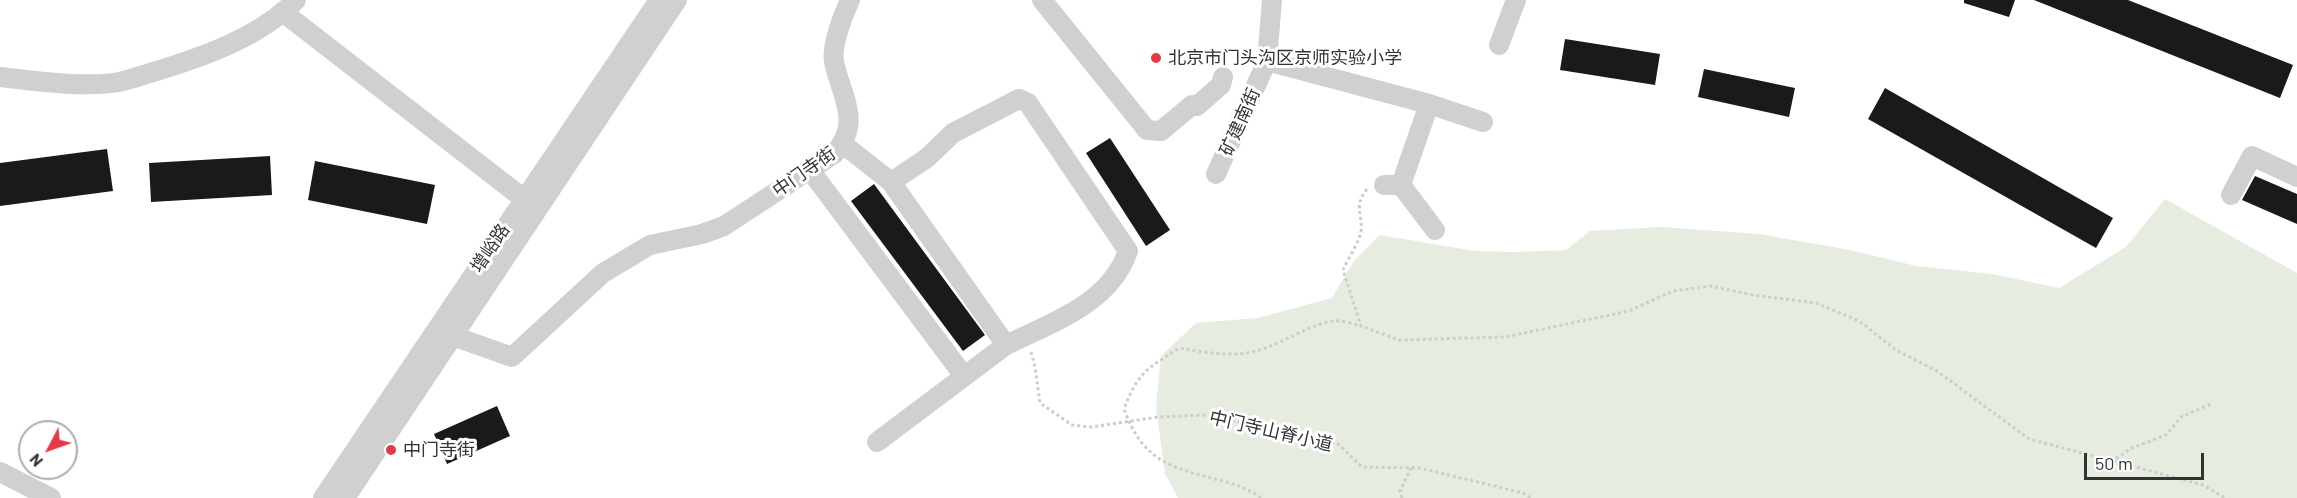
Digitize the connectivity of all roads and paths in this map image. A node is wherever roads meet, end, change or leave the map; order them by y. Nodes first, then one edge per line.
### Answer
1 (659, 0) edge
2 (677, 0) edge
3 (850, 0) edge
4 (1042, 0) edge
5 (1272, 0) edge
6 (1516, 0) edge
7 (290, 6) edge
8 (1499, 45) dead end
9 (1267, 61) junction
10 (0, 77) edge
11 (1224, 77) dead end
12 (1429, 104) junction
13 (1482, 122) dead end
14 (843, 144) junction
15 (810, 170) junction
16 (1216, 174) dead end
17 (2297, 177) edge
18 (891, 182) junction
19 (1393, 185) junction
20 (2231, 195) dead end
21 (524, 199) junction
22 (1436, 230) dead end
23 (1361, 326) junction
24 (453, 336) junction
25 (1026, 336) junction
26 (1006, 345) junction
27 (964, 376) junction
28 (2211, 404) dead end
29 (1128, 422) junction
30 (877, 442) dead end
31 (2112, 462) junction
32 (1411, 468) junction
33 (0, 472) edge
34 (51, 498) edge
35 (324, 498) edge
36 (345, 498) edge
37 (1261, 498) edge
38 (1402, 498) edge
39 (1531, 498) edge
40 (2225, 498) edge

1 - 21 street, 增峪路
2 - 24 street, 增峪路
3 - 14 street, 中门寺街
4 - 11 street
5 - 9 street, 矿建南街
6 - 8 street
7 - 10 street
7 - 21 street
9 - 12 street
9 - 16 street, 矿建南街
12 - 13 street
12 - 19 street
14 - 15 street, 中门寺街
14 - 18 street
15 - 24 street, 中门寺街
15 - 27 street
17 - 20 street
18 - 25 street
18 - 26 street
19 - 22 street
19 - 23 path
21 - 35 street, 增峪路
23 - 29 path
23 - 31 path
24 - 36 street, 增峪路
25 - 26 street
25 - 29 path, 中门寺山脊小道
26 - 27 street
27 - 30 street
28 - 31 path
29 - 32 path, 中门寺山脊小道
29 - 37 path
31 - 40 path
32 - 38 path
32 - 39 path, 中门寺山脊小道
33 - 34 street

